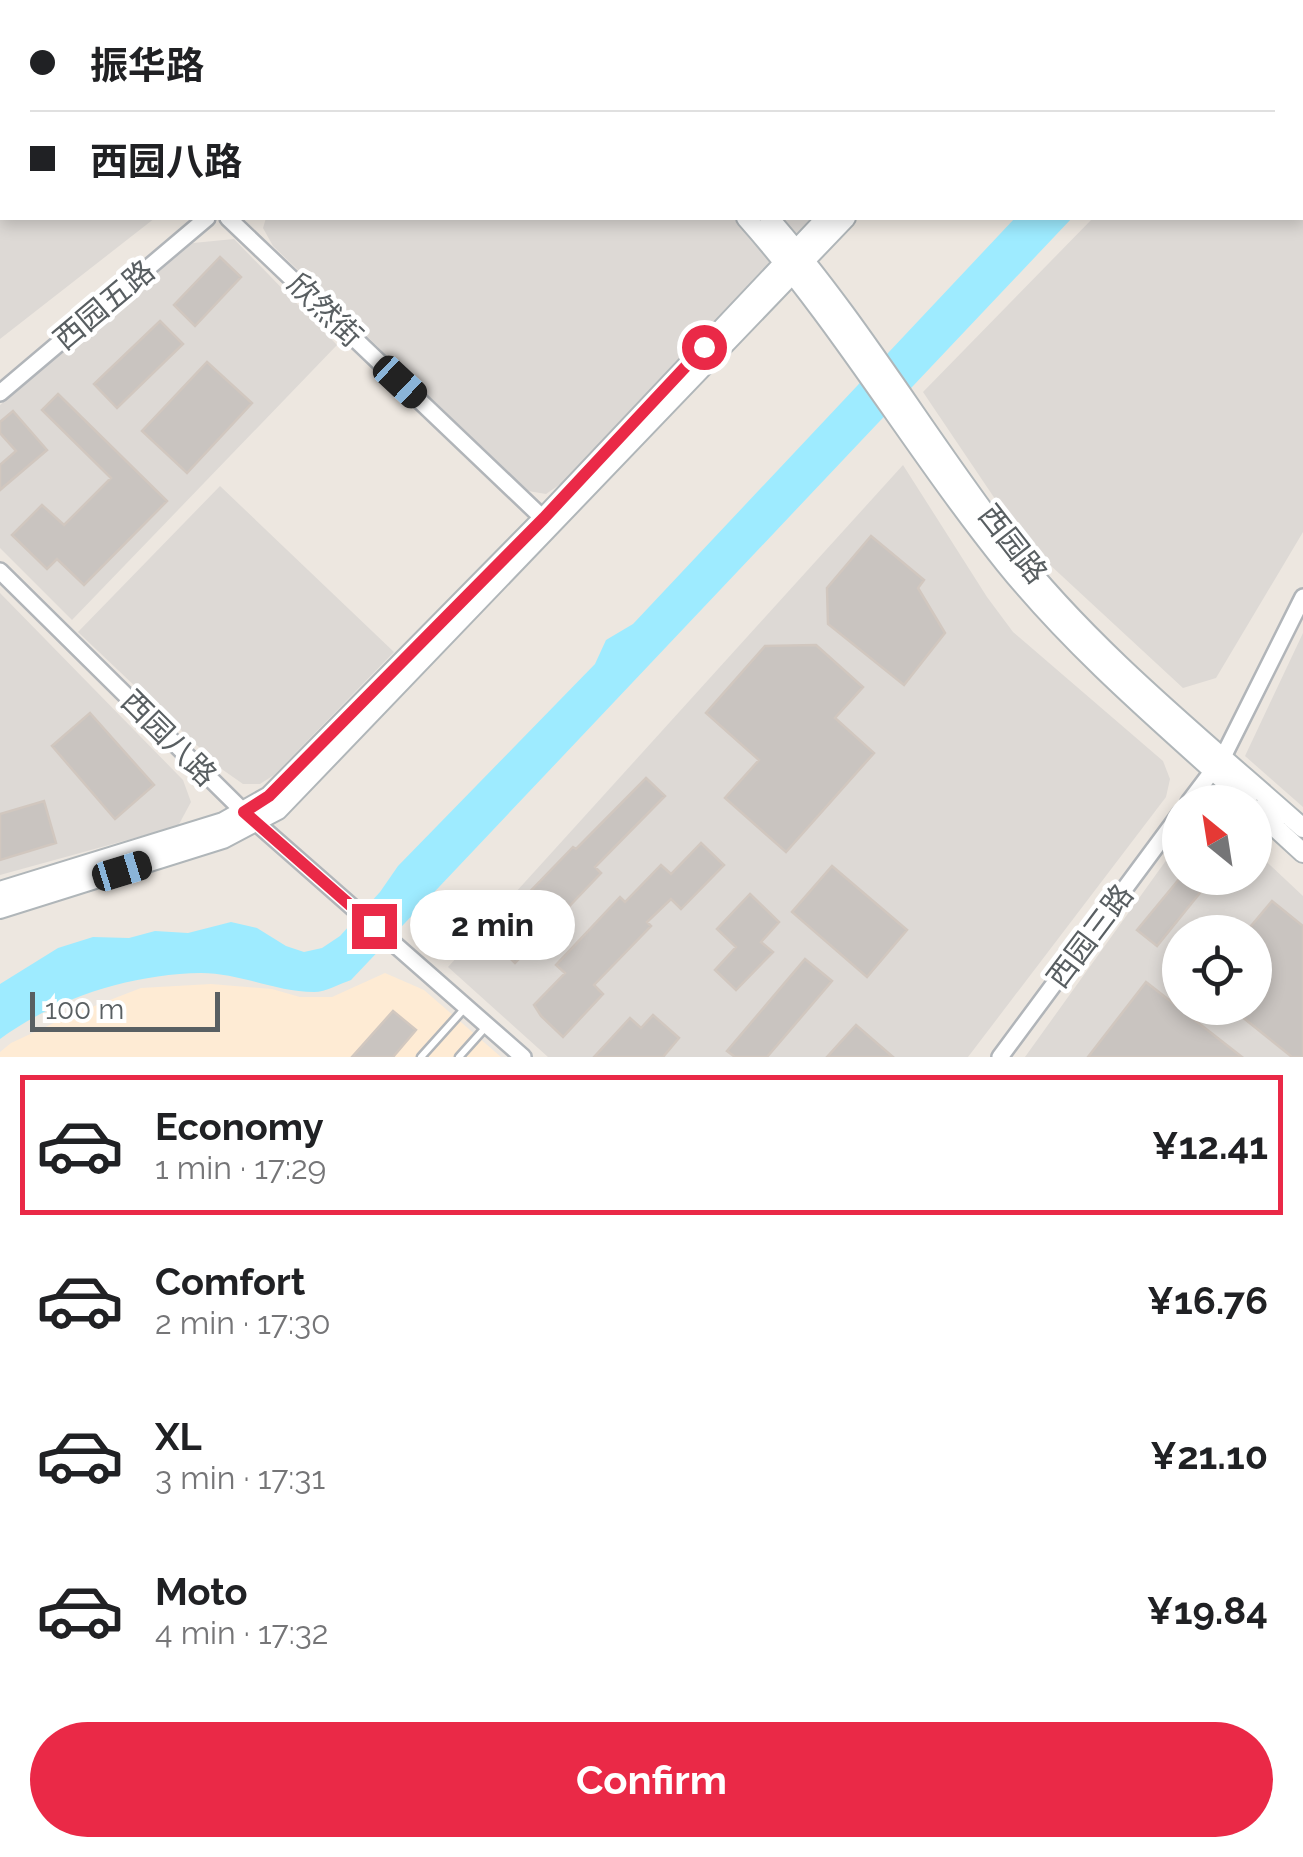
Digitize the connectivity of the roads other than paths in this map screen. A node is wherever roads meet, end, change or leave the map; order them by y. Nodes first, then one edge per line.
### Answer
1 (205, 220) edge
2 (230, 220) edge
3 (748, 220) edge
4 (771, 220) edge
5 (825, 220) edge
6 (844, 220) edge
7 (795, 260) junction
8 (0, 392) edge
9 (548, 522) junction
10 (0, 572) edge
11 (1303, 597) edge
12 (1218, 764) junction
13 (1202, 785) edge
14 (1235, 785) edge
15 (251, 818) junction
16 (1272, 825) edge
17 (1303, 828) edge
18 (1162, 838) edge
19 (1303, 853) edge
20 (0, 890) edge
21 (0, 909) edge
22 (466, 1007) junction
23 (487, 1026) junction
24 (460, 1056) edge
25 (421, 1057) edge
26 (523, 1057) edge
27 (1000, 1057) edge

1 - 8 street, 西园五路
2 - 9 street, 欣然街
3 - 7 main road, 西园路
4 - 7 main road, 西园路
5 - 7 main road
6 - 7 main road
7 - 9 main road
7 - 12 main road, 西园路
7 - 12 main road, 西园路
9 - 15 main road
10 - 15 street, 西园八路
11 - 12 street
12 - 13 street
12 - 14 main road, 西园路
12 - 17 main road, 西园路
15 - 20 main road
15 - 21 main road
15 - 22 street, 西园八路
16 - 19 main road
18 - 27 street, 西园三路
22 - 23 street, 西园八路
22 - 25 lane
23 - 24 lane
23 - 26 street, 西园八路

